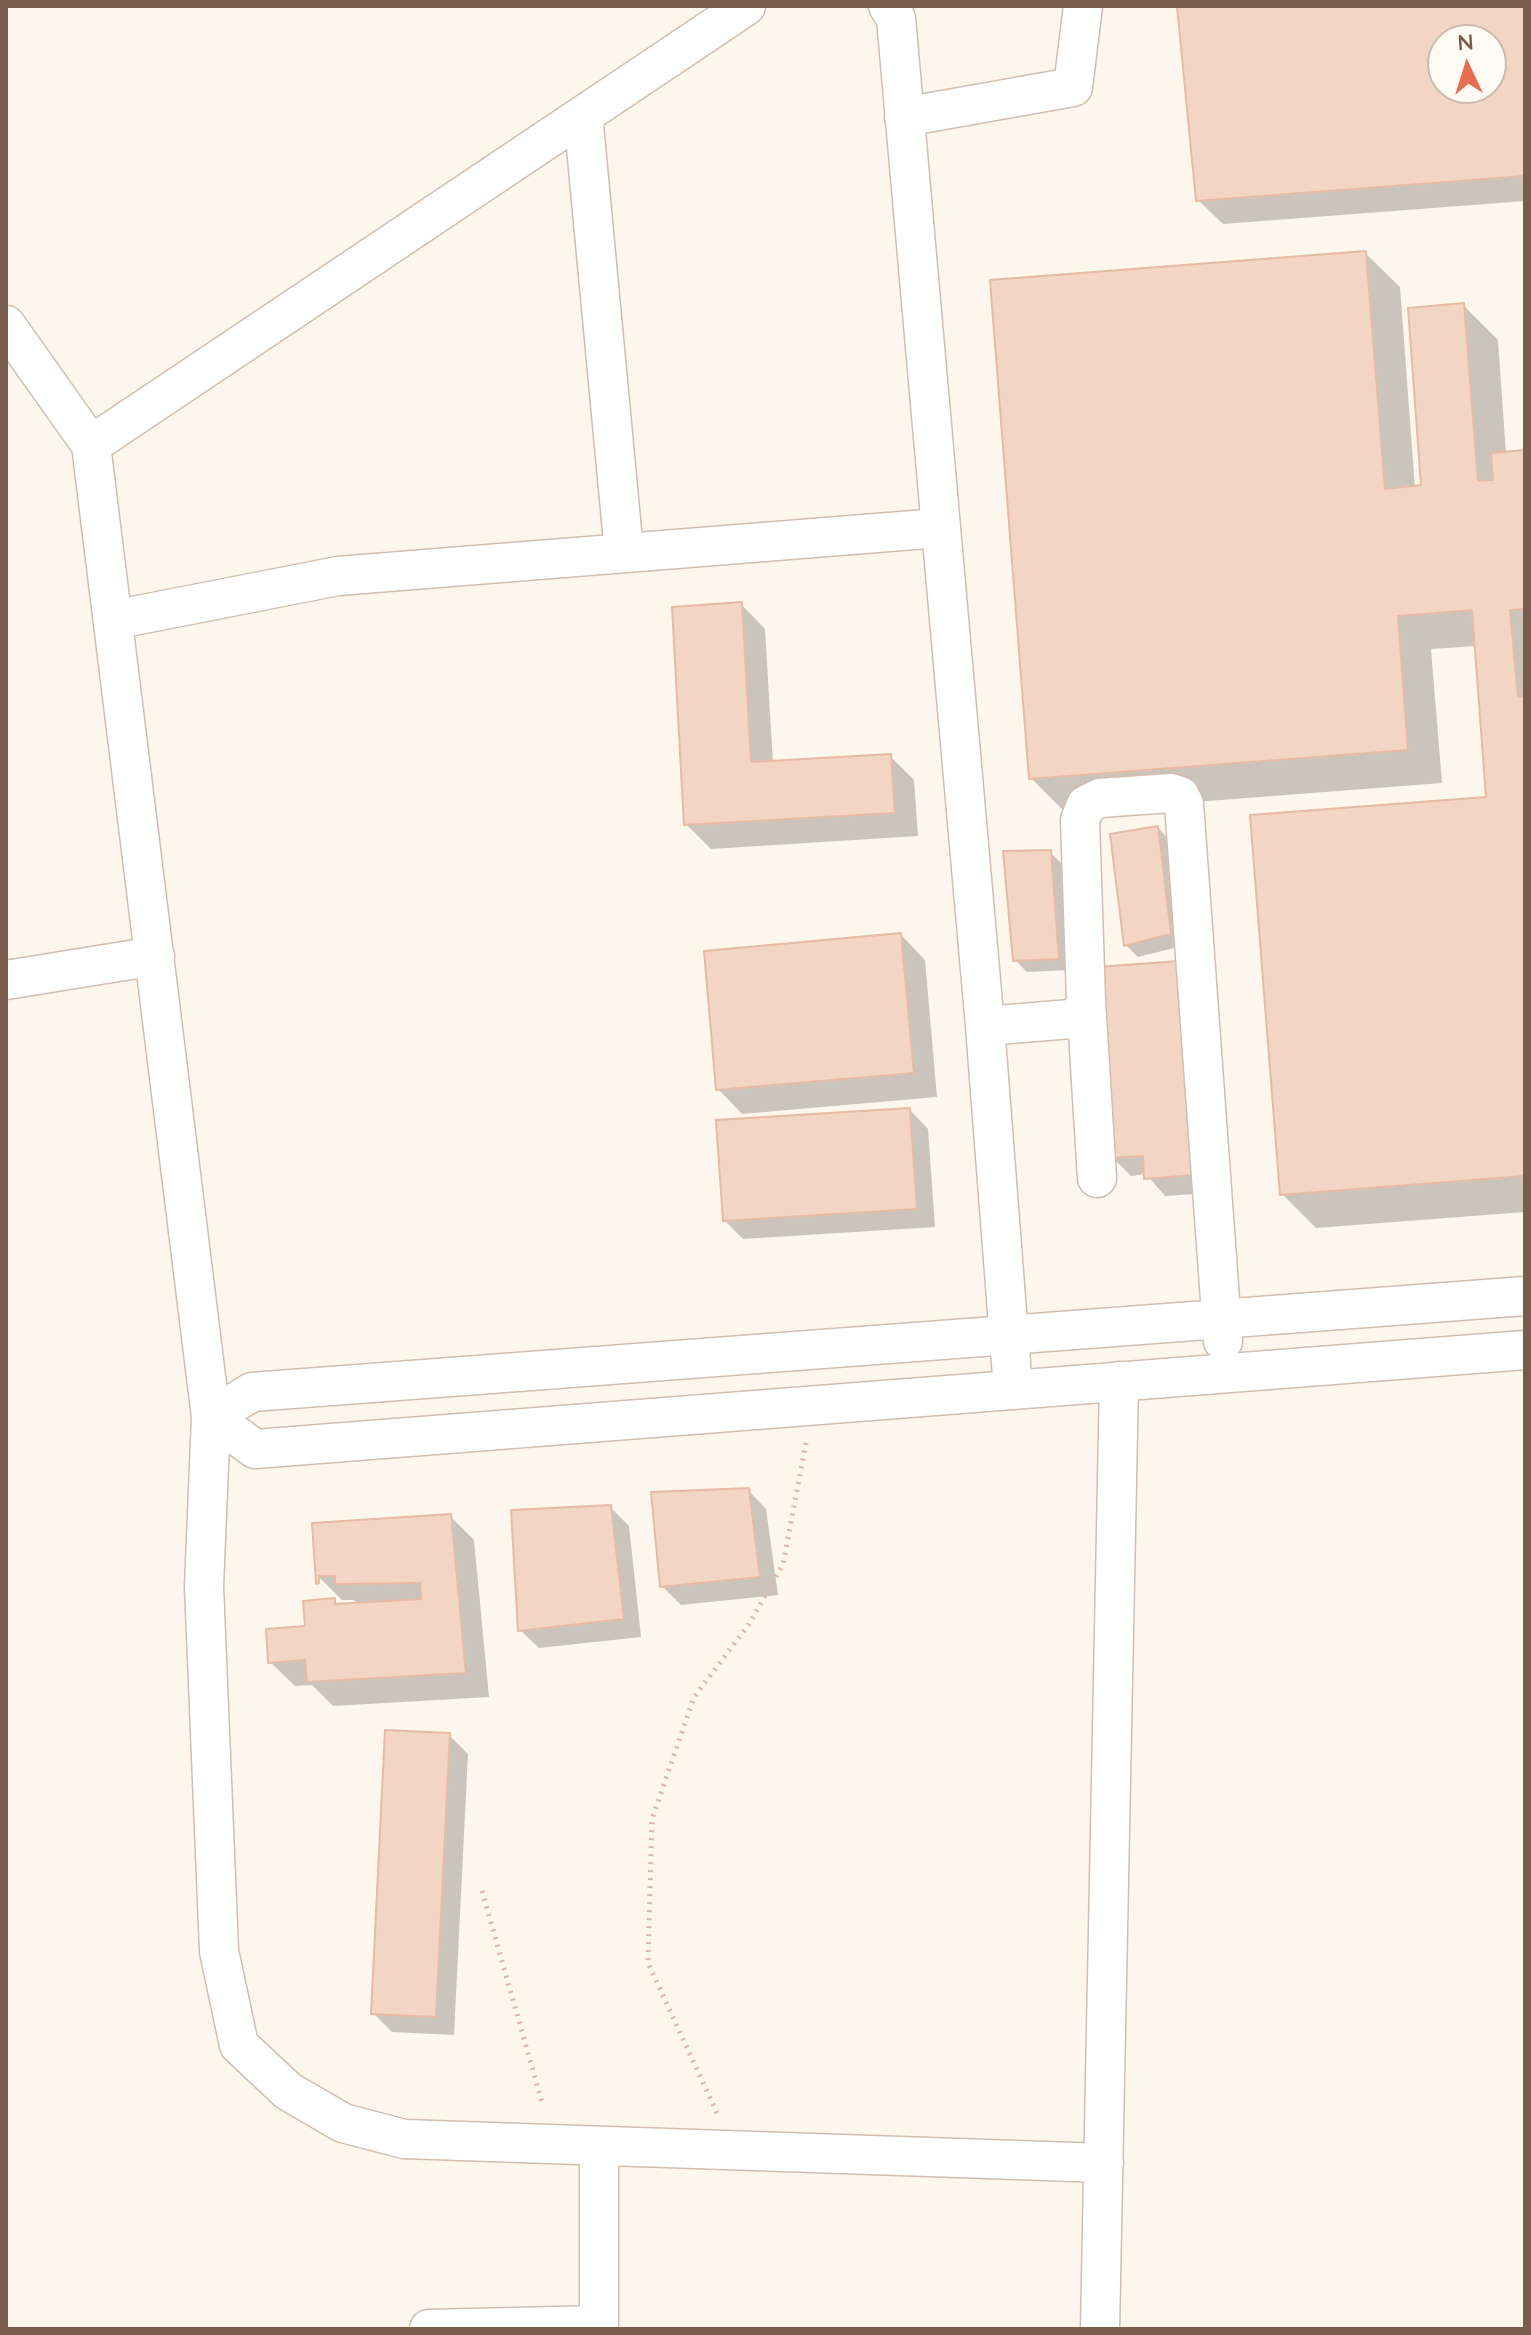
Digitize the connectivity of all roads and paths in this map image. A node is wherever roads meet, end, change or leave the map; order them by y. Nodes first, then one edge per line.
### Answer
1 (746, 6) edge
2 (888, 6) edge
3 (1083, 6) edge
4 (583, 115) junction
5 (904, 117) junction
6 (6, 325) edge
7 (91, 445) junction
8 (939, 528) junction
9 (624, 552) junction
10 (113, 620) junction
11 (155, 956) junction
12 (6, 980) edge
13 (1086, 1001) junction
14 (985, 1026) junction
15 (1097, 1178) dead end
16 (1525, 1296) edge
17 (1426, 1302) junction
18 (1221, 1318) junction
19 (1009, 1334) junction
20 (1525, 1350) edge
21 (1428, 1358) junction
22 (1225, 1373) junction
23 (1119, 1381) junction
24 (1013, 1389) junction
25 (813, 1405) junction
26 (211, 1417) junction
27 (482, 1891) dead end
28 (554, 2144) junction
29 (599, 2146) junction
30 (734, 2150) junction
31 (1104, 2163) junction
32 (599, 2327) edge
33 (429, 2329) edge
34 (1100, 2329) edge

1 - 4 lane
2 - 5 lane
3 - 5 lane
4 - 7 lane
4 - 9 lane
5 - 8 lane
6 - 7 lane
7 - 10 lane
8 - 9 lane
8 - 14 lane
9 - 10 lane
10 - 11 lane
11 - 12 lane
11 - 26 lane
13 - 14 lane
13 - 15 lane
13 - 18 lane
14 - 19 lane
16 - 17 lane
17 - 18 lane
17 - 21 lane
18 - 19 lane
18 - 22 lane
19 - 24 lane
19 - 26 lane
20 - 21 lane
21 - 22 lane
22 - 23 lane
23 - 24 lane
23 - 31 lane
24 - 25 lane
25 - 26 lane
25 - 30 path
26 - 28 lane
27 - 28 path
28 - 29 lane
29 - 30 lane
29 - 32 lane
30 - 31 lane
31 - 34 lane
32 - 33 lane

